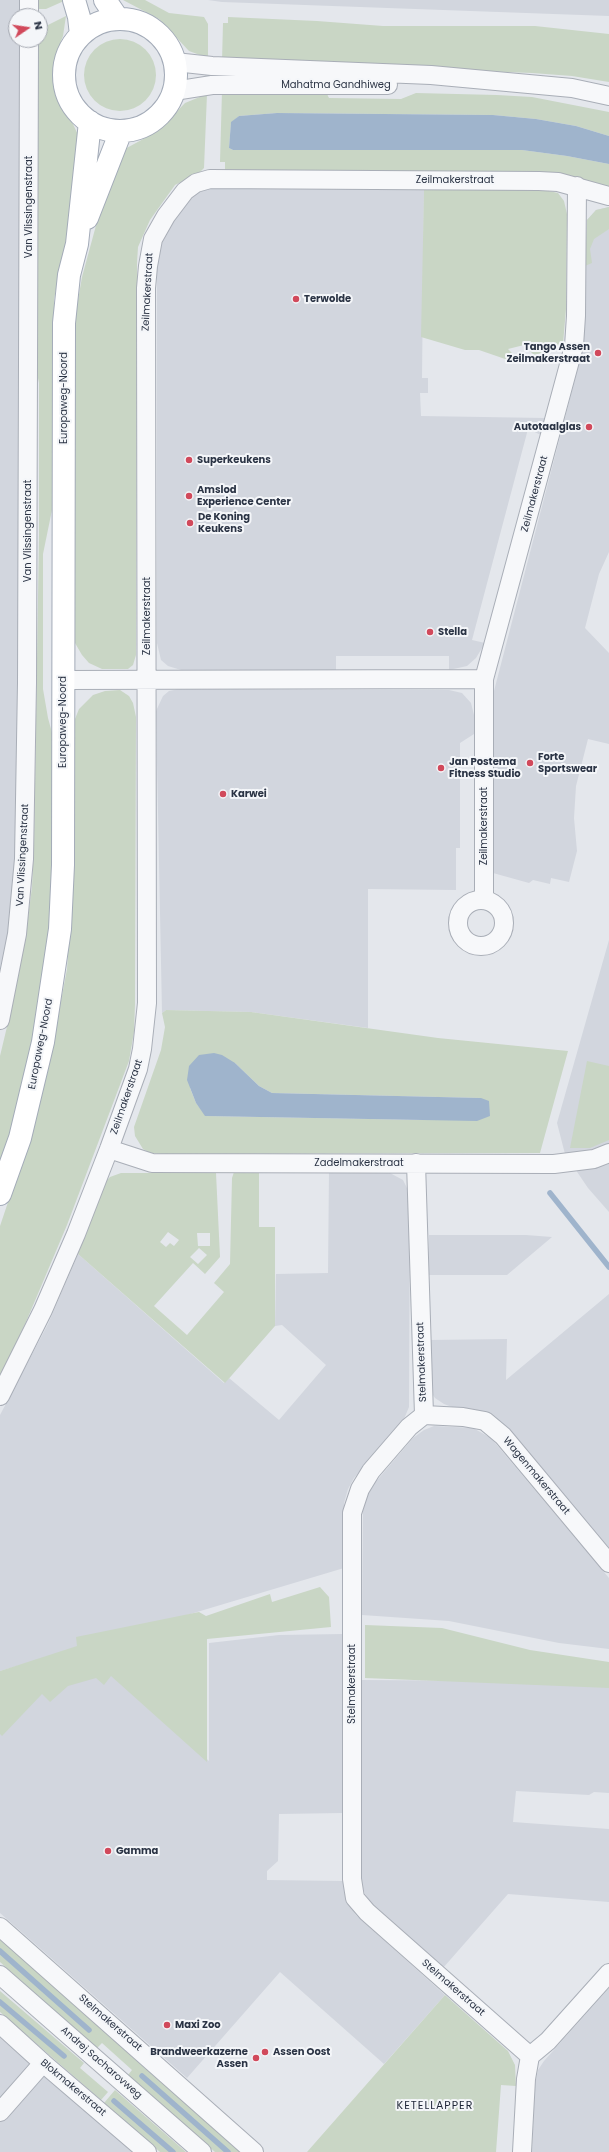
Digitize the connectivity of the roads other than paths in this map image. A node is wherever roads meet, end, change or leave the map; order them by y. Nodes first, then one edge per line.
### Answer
1 (74, 0) edge
2 (105, 0) edge
3 (118, 19) junction
4 (81, 35) junction
5 (29, 48) edge
6 (175, 62) junction
7 (499, 82) junction
8 (174, 90) junction
9 (609, 96) edge
10 (90, 122) junction
11 (121, 131) junction
12 (577, 186) junction
13 (609, 196) edge
14 (77, 244) junction
15 (147, 678) junction
16 (484, 679) junction
17 (63, 680) junction
18 (484, 900) dead end
19 (0, 1020) edge
20 (109, 1149) junction
21 (609, 1153) edge
22 (416, 1163) junction
23 (0, 1194) edge
24 (0, 1396) edge
25 (424, 1415) junction
26 (609, 1563) edge
27 (0, 1927) edge
28 (609, 1973) edge
29 (0, 1975) edge
30 (0, 2024) edge
31 (530, 2056) junction
32 (43, 2063) junction
33 (0, 2112) edge
34 (147, 2152) edge
35 (202, 2152) edge
36 (254, 2152) edge
37 (522, 2152) edge

1 - 4 main road
2 - 3 main road
3 - 4 main road
3 - 6 main road
4 - 10 main road
5 - 19 street, Van Vlissingenstraat
6 - 7 street, Mahatma Gandhiweg
6 - 8 main road
7 - 8 street, Mahatma Gandhiweg
7 - 9 street, Mahatma Gandhiweg
8 - 11 main road
10 - 11 main road
10 - 14 main road, Europaweg-Noord
11 - 14 main road, Europaweg-Noord
12 - 13 street, Zeilmakerstraat
12 - 15 street, Zeilmakerstraat
12 - 16 street, Zeilmakerstraat
14 - 17 main road, Europaweg-Noord
15 - 16 street
15 - 17 street
15 - 20 street, Zeilmakerstraat
16 - 18 street, Zeilmakerstraat
17 - 23 main road, Europaweg-Noord
20 - 22 street, Zadelmakerstraat
20 - 24 street, Zeilmakerstraat
21 - 22 street, Zadelmakerstraat
22 - 25 street, Stelmakerstraat
25 - 26 street, Wagenmakerstraat
25 - 31 street, Stelmakerstraat
27 - 36 street, Stelmakerstraat
28 - 31 street
29 - 35 street, Andrej Sacharovweg
30 - 32 street, Blokmakerstraat
31 - 37 street
32 - 33 street
32 - 34 street, Blokmakerstraat

